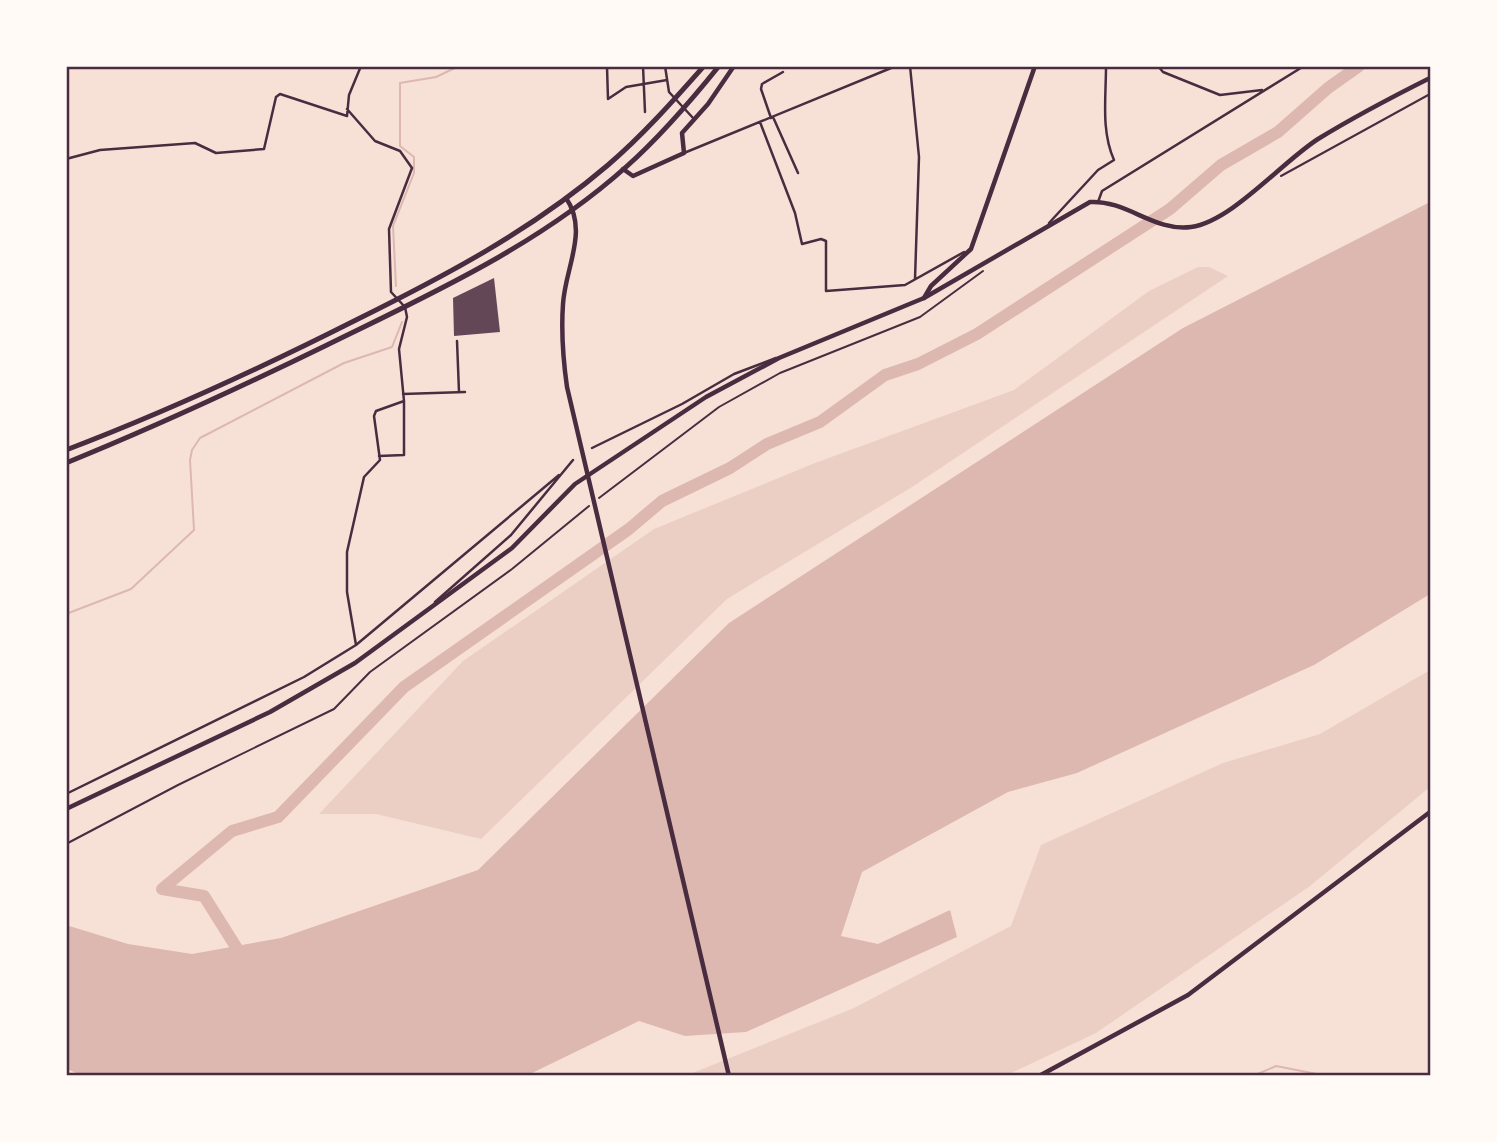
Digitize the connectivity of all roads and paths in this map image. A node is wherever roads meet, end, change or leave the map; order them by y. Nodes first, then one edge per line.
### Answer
1 (361, 66) edge
2 (643, 66) edge
3 (665, 66) edge
4 (704, 66) edge
5 (719, 66) edge
6 (734, 66) edge
7 (896, 66) edge
8 (910, 66) edge
9 (1035, 66) edge
10 (1106, 66) edge
11 (1158, 66) edge
12 (1304, 66) edge
13 (607, 67) edge
14 (783, 72) dead end
15 (1430, 78) edge
16 (667, 80) junction
17 (643, 84) junction
18 (1265, 90) junction
19 (1430, 94) edge
20 (675, 99) junction
21 (684, 109) junction
22 (347, 110) junction
23 (645, 111) dead end
24 (772, 118) junction
25 (694, 119) junction
26 (760, 122) junction
27 (684, 153) junction
28 (66, 159) edge
29 (623, 169) junction
30 (798, 173) dead end
31 (1276, 179) dead end
32 (566, 198) junction
33 (1098, 202) junction
34 (573, 208) junction
35 (1048, 226) junction
36 (971, 249) junction
37 (985, 263) junction
38 (915, 279) junction
39 (924, 298) junction
40 (397, 300) junction
41 (405, 307) junction
42 (457, 341) dead end
43 (779, 358) junction
44 (459, 392) junction
45 (465, 392) dead end
46 (403, 394) junction
47 (404, 401) junction
48 (592, 448) dead end
49 (66, 450) edge
50 (379, 456) junction
51 (573, 460) dead end
52 (66, 463) edge
53 (559, 475) junction
54 (587, 475) junction
55 (426, 612) junction
56 (356, 645) junction
57 (66, 794) edge
58 (66, 810) edge
59 (1430, 812) edge
60 (66, 844) edge
61 (1052, 1069) junction
62 (729, 1076) edge
63 (1040, 1076) edge
64 (1048, 1076) edge

1 - 22 street
2 - 17 street
3 - 16 street
4 - 20 highway
5 - 21 highway
6 - 25 main road
7 - 24 street
8 - 38 street
9 - 36 main road
10 - 35 street
11 - 18 street
12 - 18 street
13 - 17 street
14 - 24 street
15 - 33 main road
16 - 17 street
16 - 20 street
17 - 23 street
18 - 33 street
19 - 31 path
20 - 21 street
20 - 32 highway
21 - 25 street
21 - 29 highway
22 - 28 street
22 - 40 street
24 - 26 street
24 - 30 street
25 - 27 main road
26 - 27 street
26 - 38 street
27 - 29 main road
29 - 34 highway
32 - 34 main road
32 - 40 highway
33 - 35 main road
34 - 41 highway
34 - 54 main road
35 - 37 main road
36 - 38 street
36 - 39 main road
37 - 39 main road
37 - 60 path
39 - 43 main road
40 - 41 street
40 - 49 highway
41 - 46 street
41 - 52 highway
42 - 44 street
43 - 48 street
43 - 54 main road
44 - 45 street
44 - 46 street
46 - 47 street
47 - 50 street
47 - 50 street
50 - 56 street
51 - 53 street
53 - 55 street
53 - 56 street
54 - 55 main road
54 - 62 main road
55 - 58 main road
56 - 57 street
59 - 61 main road
61 - 63 main road
61 - 64 street

